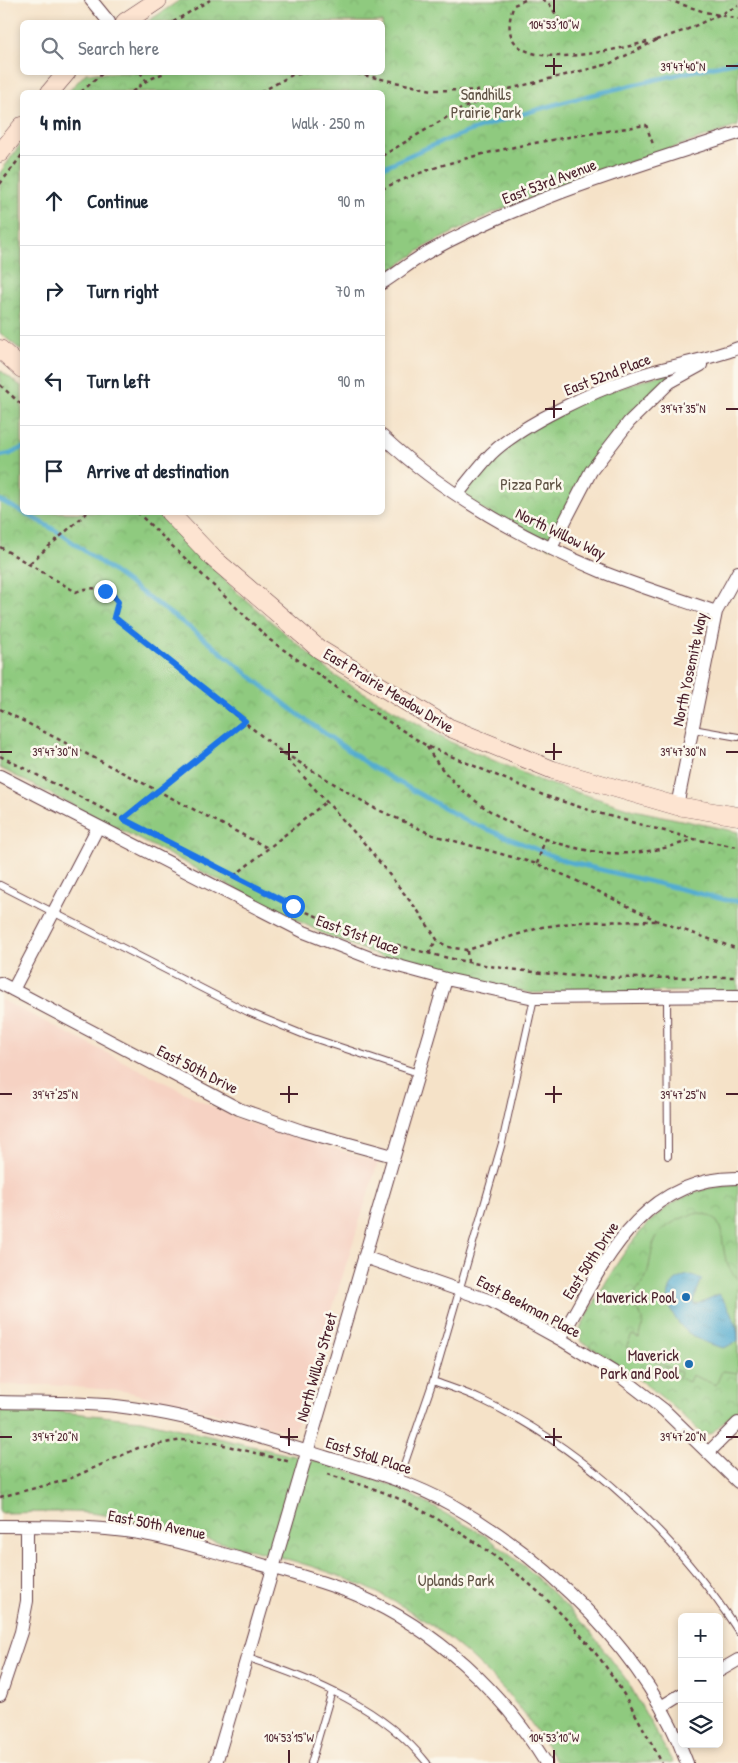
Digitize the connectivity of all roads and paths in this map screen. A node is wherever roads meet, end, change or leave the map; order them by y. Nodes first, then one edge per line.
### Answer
1 (92, 0) edge
2 (158, 0) edge
3 (210, 0) edge
4 (524, 0) edge
5 (542, 0) edge
6 (668, 0) edge
7 (738, 6) edge
8 (720, 16) junction
9 (738, 19) edge
10 (107, 20) edge
11 (128, 20) edge
12 (176, 20) edge
13 (561, 22) dead end
14 (657, 40) junction
15 (64, 75) edge
16 (101, 75) edge
17 (142, 75) edge
18 (159, 75) edge
19 (292, 75) edge
20 (361, 75) edge
21 (146, 81) junction
22 (52, 90) edge
23 (83, 90) edge
24 (135, 90) edge
25 (265, 90) edge
26 (501, 91) junction
27 (20, 128) edge
28 (738, 133) edge
29 (654, 147) dead end
30 (0, 153) edge
31 (385, 154) edge
32 (20, 158) edge
33 (0, 184) edge
34 (385, 189) edge
35 (385, 281) edge
36 (738, 348) edge
37 (0, 349) edge
38 (719, 356) junction
39 (20, 367) edge
40 (0, 385) edge
41 (20, 403) edge
42 (385, 439) edge
43 (457, 495) junction
44 (85, 515) edge
45 (140, 515) edge
46 (172, 515) edge
47 (0, 547) edge
48 (552, 548) junction
49 (30, 563) junction
50 (738, 572) edge
51 (716, 612) junction
52 (0, 709) edge
53 (245, 721) junction
54 (693, 729) junction
55 (738, 737) edge
56 (427, 746) junction
57 (279, 750) junction
58 (0, 756) edge
59 (0, 776) edge
60 (156, 791) junction
61 (327, 801) junction
62 (678, 806) junction
63 (738, 816) edge
64 (123, 819) junction
65 (98, 827) junction
66 (546, 839) junction
67 (694, 839) junction
68 (738, 847) edge
69 (268, 848) junction
70 (537, 864) junction
71 (234, 876) junction
72 (0, 885) edge
73 (53, 912) junction
74 (658, 920) junction
75 (438, 941) junction
76 (738, 949) edge
77 (467, 950) junction
78 (430, 954) junction
79 (468, 962) junction
80 (738, 977) edge
81 (446, 979) junction
82 (0, 983) edge
83 (13, 990) junction
84 (667, 996) junction
85 (738, 996) edge
86 (534, 998) junction
87 (418, 1073) junction
88 (393, 1156) junction
89 (668, 1156) dead end
90 (738, 1178) edge
91 (364, 1257) junction
92 (458, 1288) junction
93 (560, 1339) junction
94 (433, 1381) junction
95 (0, 1402) edge
96 (738, 1423) edge
97 (308, 1452) junction
98 (710, 1452) junction
99 (304, 1466) junction
100 (399, 1480) junction
101 (738, 1482) edge
102 (0, 1497) edge
103 (0, 1526) edge
104 (27, 1526) junction
105 (275, 1568) junction
106 (738, 1631) edge
107 (248, 1658) junction
108 (737, 1665) edge
109 (723, 1670) edge
110 (332, 1690) junction
111 (0, 1695) edge
112 (678, 1696) edge
113 (661, 1707) junction
114 (216, 1763) edge
115 (311, 1763) edge
116 (427, 1763) edge
117 (546, 1763) edge
118 (662, 1763) edge
119 (687, 1763) edge

1 - 10 street
2 - 11 street
3 - 12 path
4 - 14 path
5 - 13 path
6 - 8 path
7 - 8 path
8 - 9 path
8 - 14 path
14 - 26 path
15 - 22 street
16 - 23 path
17 - 21 path
18 - 21 path
19 - 25 path
20 - 26 path
21 - 24 path
26 - 31 path
27 - 30 street
28 - 35 street, East 53rd Avenue
29 - 34 path
32 - 33 path
36 - 38 street, East 52nd Place
37 - 39 street
38 - 43 street, East 52nd Place
38 - 48 street
40 - 41 path
42 - 43 street, North Willow Way
43 - 48 street, North Willow Way
44 - 49 path
45 - 56 path
46 - 62 street, East Prairie Meadow Drive
47 - 49 path
48 - 51 street, North Willow Way
49 - 53 path
50 - 51 street, North Yosemite Way
51 - 54 street, North Yosemite Way
52 - 60 path
53 - 57 path
53 - 60 path
54 - 55 lane
54 - 62 street, North Yosemite Way
56 - 66 path
56 - 67 path
57 - 61 path
57 - 70 path
58 - 64 path
59 - 65 street, East 51st Place
60 - 64 path
60 - 69 path
61 - 69 path
61 - 75 path
62 - 63 street, East Prairie Meadow Drive
64 - 71 path
65 - 73 street
65 - 81 street, East 51st Place
66 - 67 path
66 - 70 path
67 - 68 path
69 - 71 path
70 - 74 path
71 - 78 path
72 - 73 lane
73 - 83 street
73 - 87 lane
74 - 76 path
74 - 77 path
75 - 77 path
75 - 78 path
77 - 79 path
78 - 79 path
79 - 80 path
81 - 86 street, East 51st Place
81 - 87 street, North Willow Street
82 - 83 street, East 50th Drive
83 - 88 street, East 50th Drive
84 - 85 street, East 51st Place
84 - 86 street, East 51st Place
84 - 89 lane
86 - 92 lane
87 - 88 street, North Willow Street
88 - 91 street, North Willow Street
90 - 93 street, East 50th Drive
91 - 92 street, East Beekman Place
91 - 97 street, North Willow Street
92 - 93 street, East Beekman Place
92 - 94 lane
93 - 98 street, East Beekman Place
94 - 100 lane
94 - 106 lane
95 - 97 street, East Stoll Place
96 - 98 street
97 - 99 street, North Willow Street
97 - 100 street, East Stoll Place
98 - 101 street, East Beekman Place
99 - 102 path
99 - 105 street, North Willow Street
99 - 118 path
100 - 113 street, East Stoll Place
103 - 104 street, East 50th Avenue
104 - 105 street, East 50th Avenue
104 - 111 street
105 - 107 street, North Willow Street
105 - 117 street, East 50th Avenue
107 - 110 lane
107 - 114 street, North Willow Street
108 - 109 street
110 - 115 lane
110 - 116 lane
112 - 113 street
113 - 119 street, East Stoll Place

